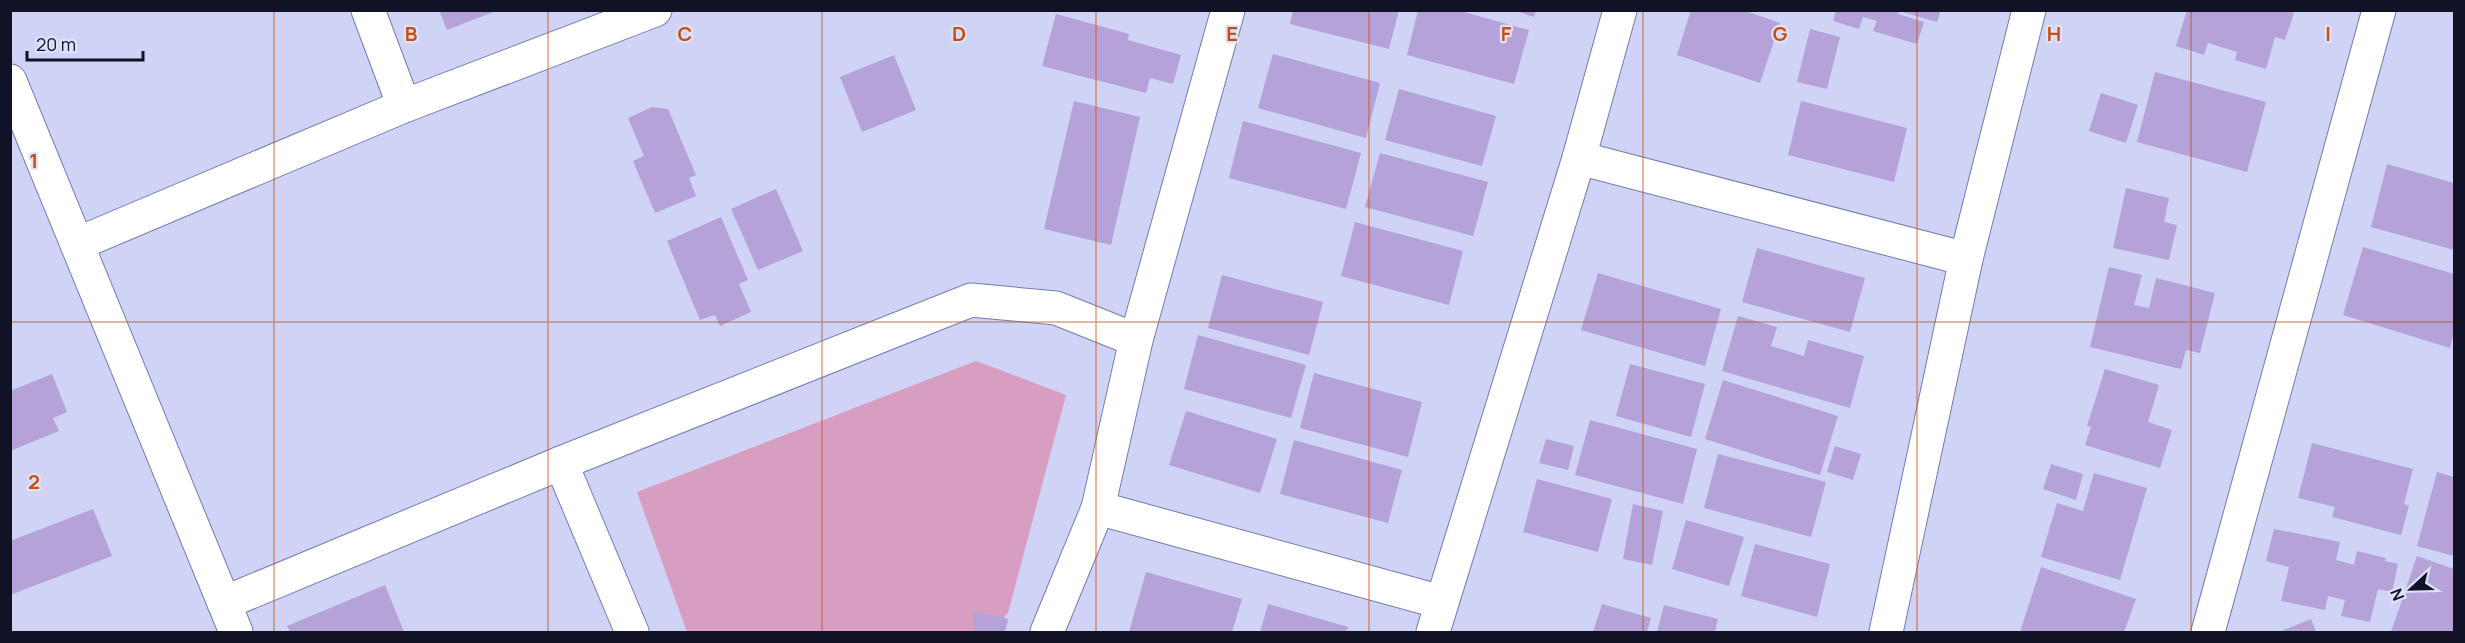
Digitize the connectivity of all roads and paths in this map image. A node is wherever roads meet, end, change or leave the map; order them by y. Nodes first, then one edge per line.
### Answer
1 (368, 10) edge
2 (655, 10) edge
3 (1227, 10) edge
4 (1620, 10) edge
5 (2029, 10) edge
6 (2379, 10) edge
7 (10, 81) edge
8 (404, 106) junction
9 (1579, 158) junction
10 (77, 244) junction
11 (1966, 259) junction
12 (1136, 340) junction
13 (561, 463) junction
14 (1098, 508) junction
15 (1441, 602) junction
16 (224, 603) junction
17 (236, 633) edge
18 (632, 633) edge
19 (1047, 633) edge
20 (1432, 633) edge
21 (1886, 633) edge
22 (2208, 633) edge

1 - 8 street
2 - 8 street
3 - 12 street
4 - 9 street
5 - 11 street
6 - 22 street
7 - 10 street
8 - 10 street
9 - 11 street
9 - 15 street
10 - 16 street
11 - 21 street
12 - 13 street
12 - 14 street
13 - 16 street
13 - 18 street
14 - 15 street
14 - 19 street
15 - 20 street
16 - 17 street

